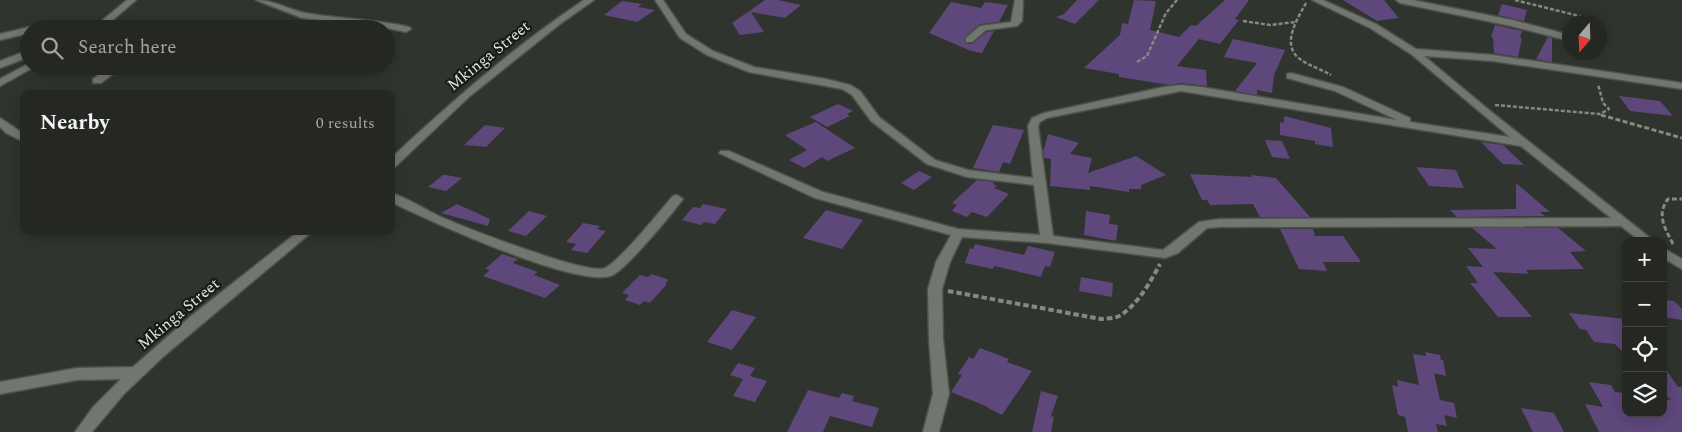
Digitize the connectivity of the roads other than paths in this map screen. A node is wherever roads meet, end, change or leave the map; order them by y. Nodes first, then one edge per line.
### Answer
1 (132, 0) edge
2 (260, 0) edge
3 (590, 0) edge
4 (659, 0) edge
5 (1019, 0) edge
6 (1400, 0) edge
7 (1314, 4) edge
8 (107, 20) edge
9 (345, 20) edge
10 (395, 27) edge
11 (406, 29) dead end
12 (20, 32) edge
13 (1562, 36) edge
14 (0, 37) edge
15 (969, 40) dead end
16 (1414, 52) junction
17 (20, 57) edge
18 (0, 65) edge
19 (20, 72) edge
20 (105, 75) edge
21 (1291, 76) dead end
22 (97, 81) dead end
23 (0, 84) edge
24 (1682, 86) edge
25 (0, 121) edge
26 (1422, 127) junction
27 (20, 137) edge
28 (1525, 143) junction
29 (725, 153) dead end
30 (395, 161) edge
31 (1040, 182) junction
32 (395, 199) edge
33 (677, 199) dead end
34 (1622, 222) junction
35 (958, 233) junction
36 (302, 235) edge
37 (1643, 237) edge
38 (1047, 239) junction
39 (1668, 248) edge
40 (1682, 266) edge
41 (136, 373) junction
42 (0, 388) edge
43 (83, 432) edge
44 (931, 432) edge

1 - 8 street
2 - 9 street
3 - 30 street, Mkinga Street
4 - 31 street
5 - 15 street
6 - 13 street
7 - 16 street
10 - 11 street
12 - 14 street
16 - 24 street
16 - 28 street
17 - 18 street
19 - 23 street
20 - 22 street
21 - 26 street
25 - 27 street
26 - 28 street
26 - 31 street
28 - 34 street
29 - 35 street
31 - 38 street
32 - 33 street
34 - 37 street
34 - 38 street
35 - 38 street
35 - 44 street
36 - 41 street, Mkinga Street
39 - 40 street
41 - 42 street
41 - 43 street, Mkinga Street

